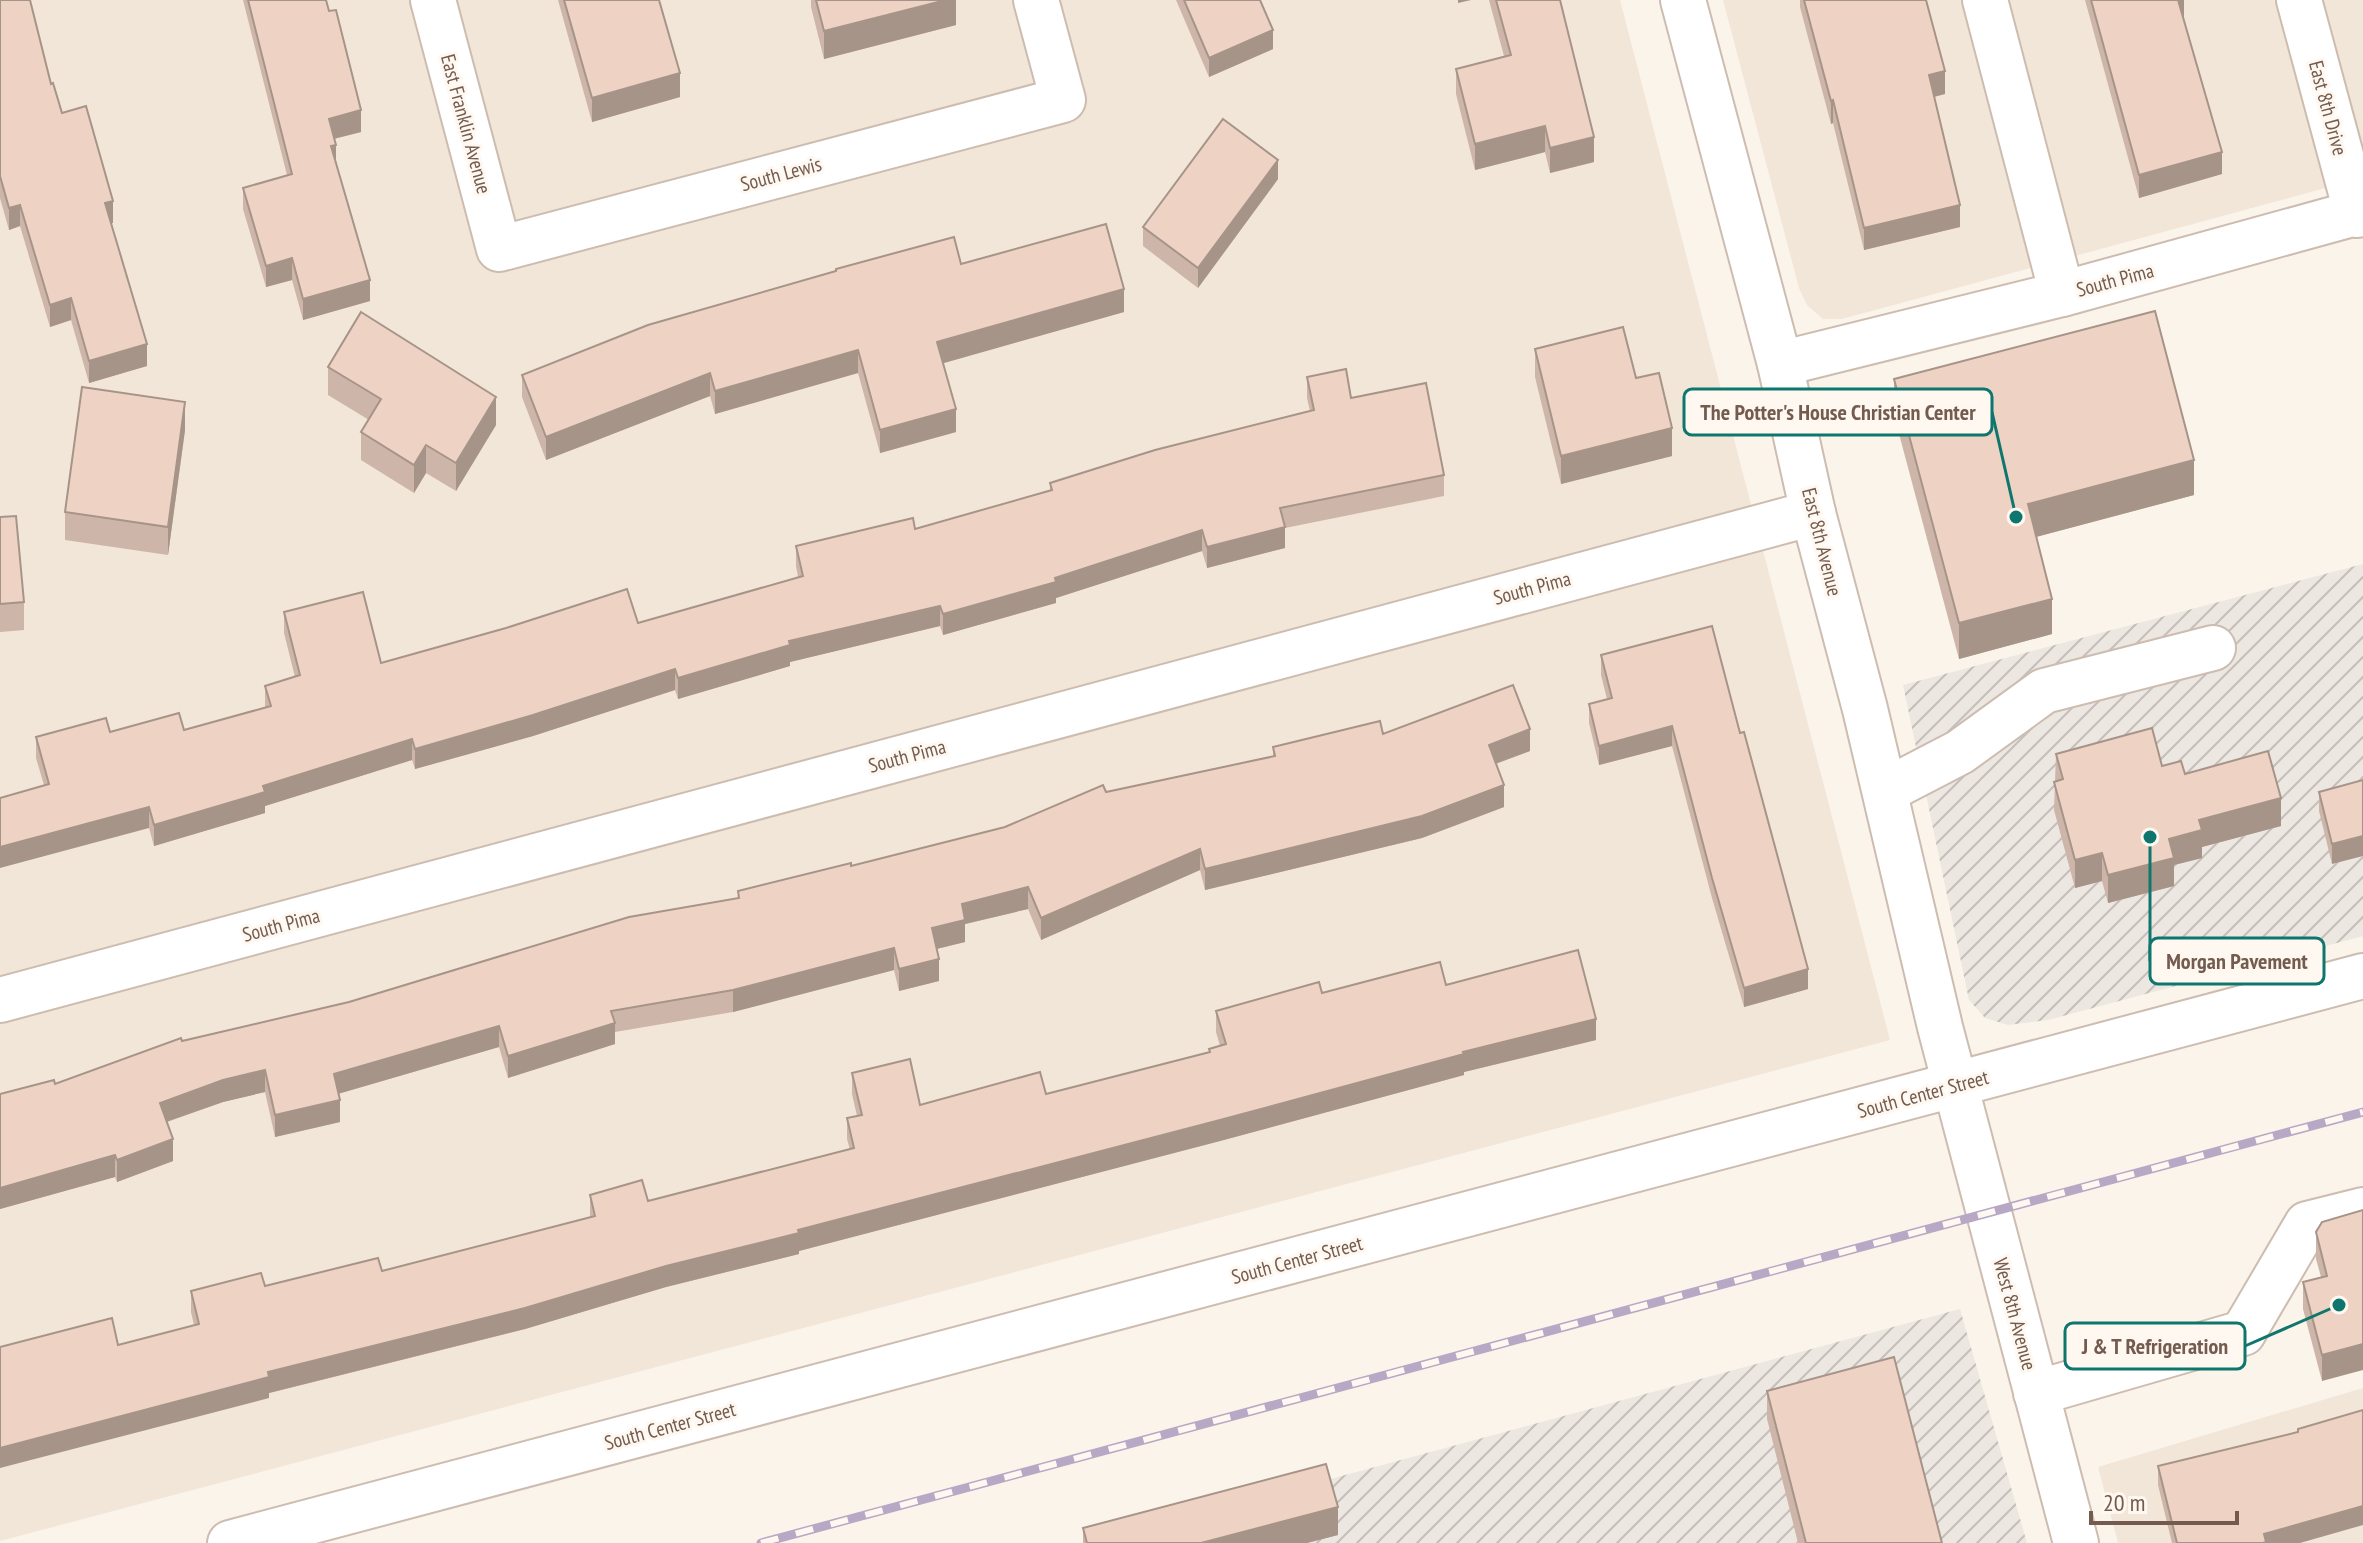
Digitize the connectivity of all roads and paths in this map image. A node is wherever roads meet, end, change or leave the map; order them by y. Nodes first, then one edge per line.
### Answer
1 (433, 0) edge
2 (1036, 0) edge
3 (1683, 0) edge
4 (1985, 0) edge
5 (2299, 0) edge
6 (2360, 213) edge
7 (499, 249) joint
8 (2062, 294) junction
9 (1780, 364) junction
10 (1813, 513) junction
11 (2213, 648) dead end
12 (1885, 791) junction
13 (2363, 976) edge
14 (0, 1000) edge
15 (1957, 1084) junction
16 (2363, 1210) edge
17 (2036, 1393) junction
18 (230, 1543) edge
19 (2076, 1543) edge

1 - 7 street, East Franklin Avenue
2 - 7 street, South Lewis
3 - 9 street, East 8th Avenue
4 - 8 street
5 - 6 street, East 8th Drive
6 - 8 street, South Pima
8 - 9 street, South Pima
9 - 10 street, East 8th Avenue
10 - 12 street, East 8th Avenue
10 - 14 street, South Pima
11 - 12 street
12 - 15 street, East 8th Avenue
13 - 15 street, South Center Street
15 - 17 street, West 8th Avenue
15 - 18 street, South Center Street
16 - 17 street
17 - 19 street, West 8th Avenue

